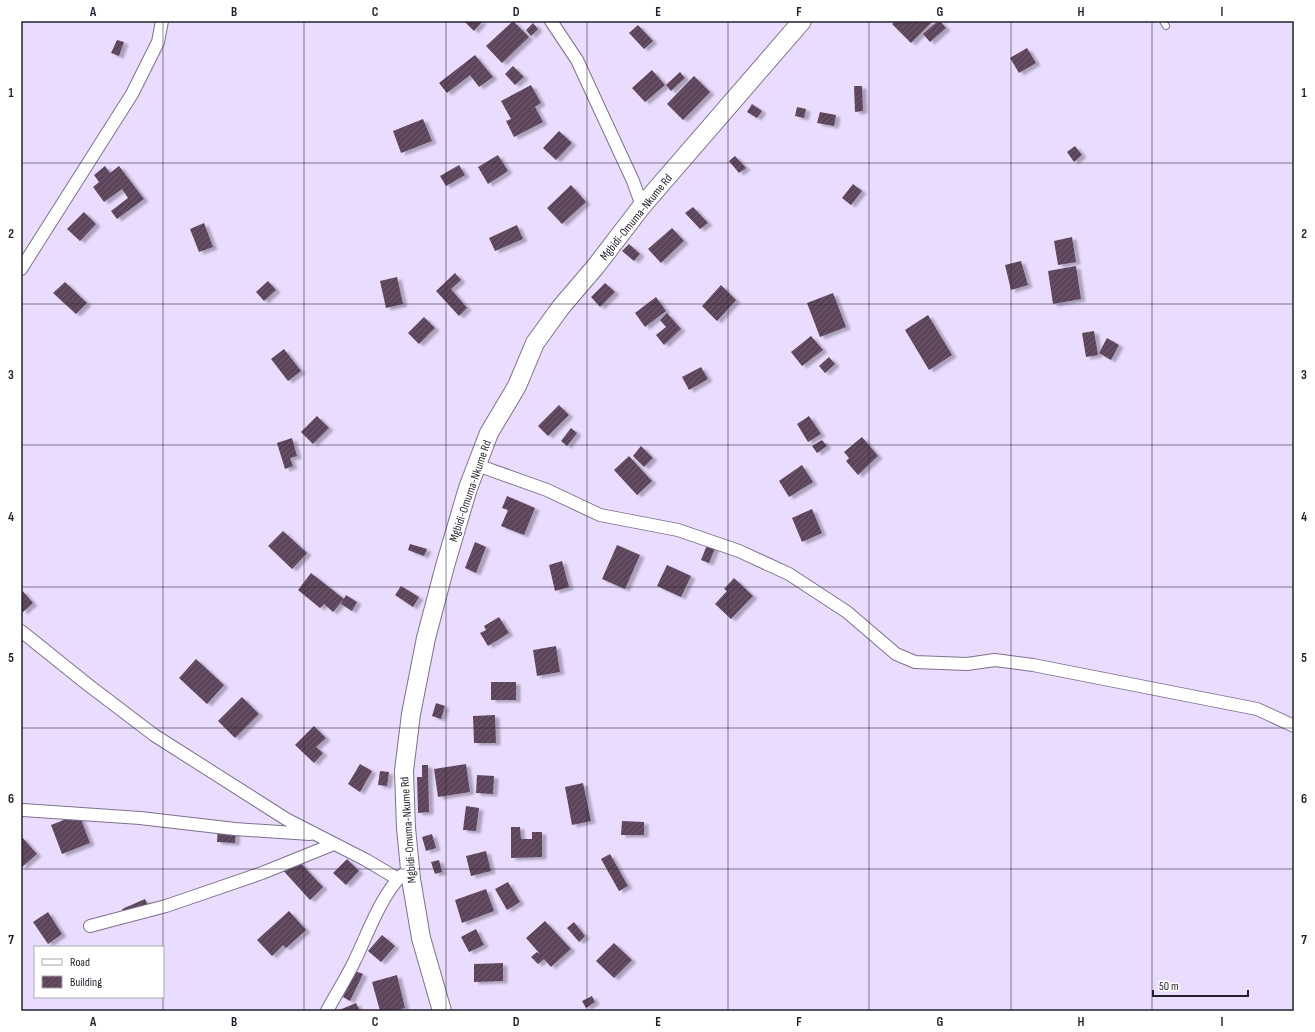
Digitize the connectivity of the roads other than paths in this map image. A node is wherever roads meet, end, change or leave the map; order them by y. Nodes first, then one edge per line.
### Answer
1 (162, 21) edge
2 (551, 21) edge
3 (802, 21) edge
4 (642, 206) junction
5 (21, 270) edge
6 (477, 465) junction
7 (21, 631) edge
8 (1294, 726) edge
9 (23, 810) dead end
10 (316, 835) junction
11 (334, 844) junction
12 (404, 874) junction
13 (90, 926) dead end
14 (327, 1011) edge
15 (442, 1011) edge

1 - 5 street
2 - 4 street
3 - 4 street, Mgbidi-Omuma-Nkume Rd
4 - 6 street, Mgbidi-Omuma-Nkume Rd
6 - 8 street
6 - 12 street, Mgbidi-Omuma-Nkume Rd
7 - 10 street
9 - 10 street
10 - 11 street
11 - 12 street
11 - 13 street
12 - 14 street
12 - 15 street, Mgbidi-Omuma-Nkume Rd

